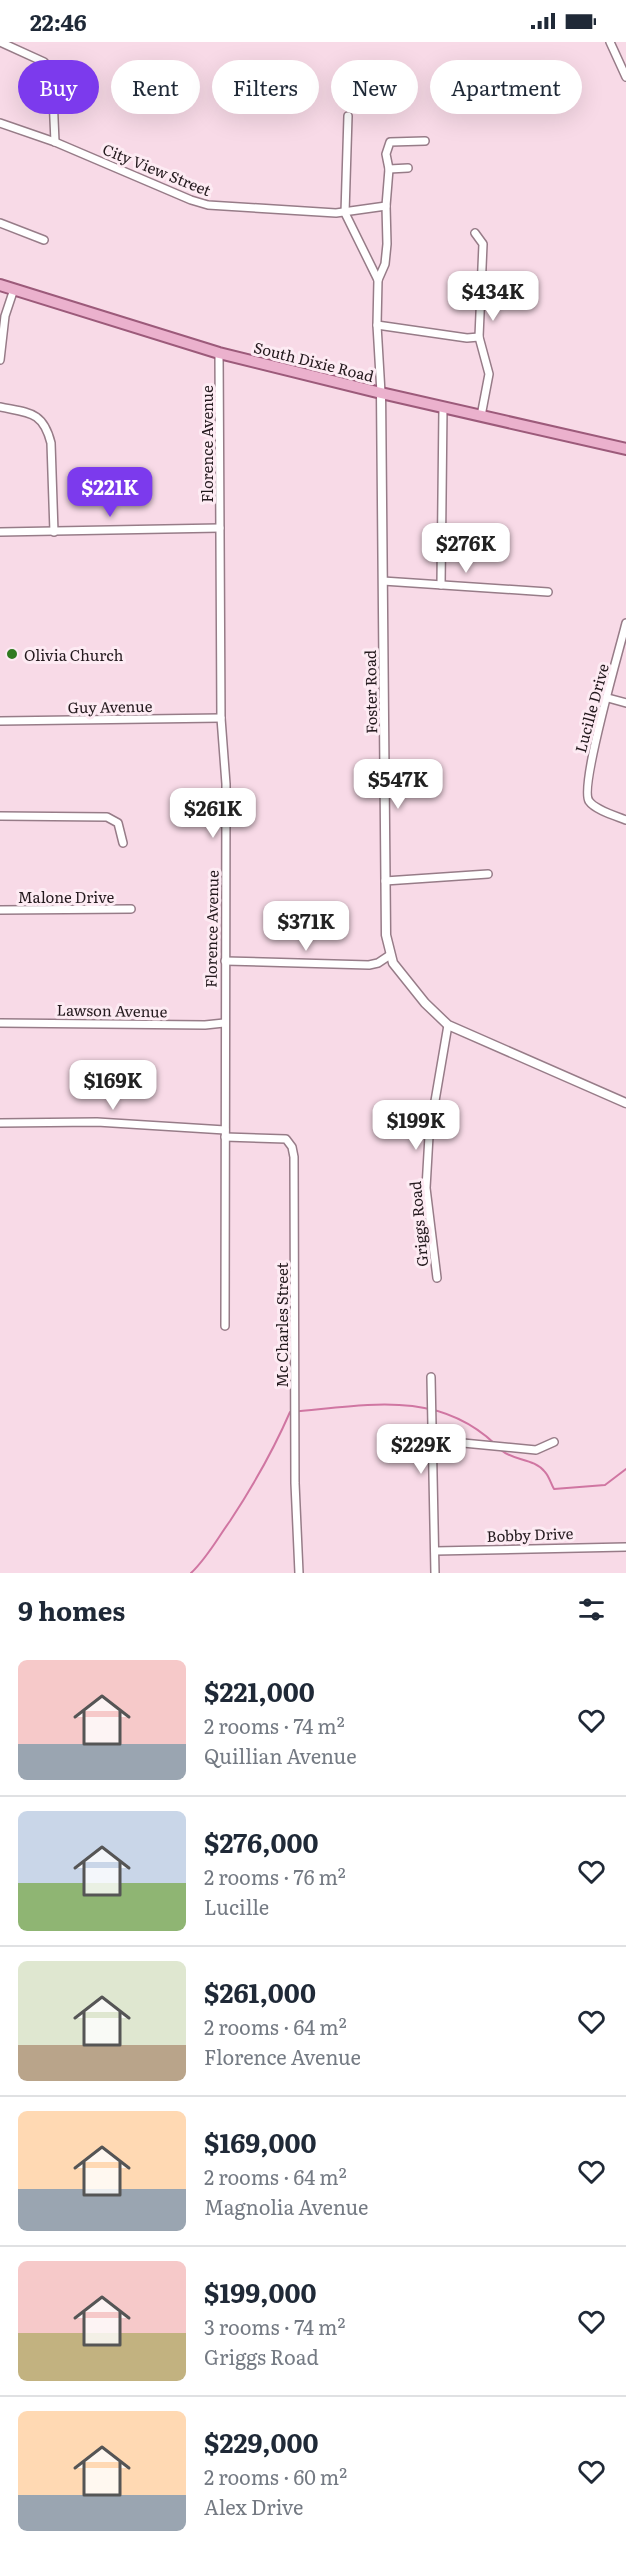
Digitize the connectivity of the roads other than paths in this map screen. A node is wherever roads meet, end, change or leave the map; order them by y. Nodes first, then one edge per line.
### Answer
1 (0, 42) edge
2 (610, 42) edge
3 (626, 77) edge
4 (348, 116) dead end
5 (0, 123) edge
6 (425, 141) dead end
7 (55, 142) junction
8 (408, 168) dead end
9 (389, 169) junction
10 (386, 206) junction
11 (345, 213) junction
12 (0, 223) edge
13 (475, 233) dead end
14 (44, 240) dead end
15 (378, 280) junction
16 (0, 285) edge
17 (14, 289) junction
18 (377, 325) junction
19 (479, 337) junction
20 (219, 353) junction
21 (0, 360) edge
22 (381, 393) junction
23 (0, 407) edge
24 (443, 408) junction
25 (481, 416) junction
26 (626, 449) edge
27 (220, 528) junction
28 (0, 532) edge
29 (54, 532) junction
30 (382, 581) junction
31 (441, 585) junction
32 (548, 592) dead end
33 (626, 623) edge
34 (608, 698) junction
35 (626, 703) edge
36 (221, 718) junction
37 (0, 722) edge
38 (0, 816) edge
39 (626, 820) edge
40 (123, 843) dead end
41 (488, 874) dead end
42 (385, 881) junction
43 (131, 909) dead end
44 (0, 910) edge
45 (390, 955) junction
46 (225, 960) junction
47 (0, 1023) edge
48 (224, 1023) junction
49 (448, 1025) junction
50 (626, 1103) edge
51 (0, 1123) edge
52 (225, 1133) junction
53 (437, 1278) dead end
54 (225, 1326) dead end
55 (431, 1377) dead end
56 (432, 1440) junction
57 (554, 1442) dead end
58 (626, 1547) edge
59 (435, 1551) junction
60 (299, 1573) edge
61 (435, 1573) edge

1 - 7 street
2 - 3 street
4 - 11 street
5 - 7 street, City View Street
6 - 9 street
7 - 11 street, City View Street
8 - 9 street
9 - 10 street
10 - 11 street, City View Street
10 - 15 street
11 - 15 street
12 - 14 street
13 - 19 street
15 - 18 street
16 - 17 main road, South Dixie Road
17 - 20 main road, South Dixie Road
17 - 21 street
18 - 19 street
18 - 22 street
19 - 25 street
20 - 22 main road, South Dixie Road
20 - 27 street, Florence Avenue
22 - 24 main road, South Dixie Road
22 - 30 street, Foster Road
23 - 29 street
24 - 25 main road, South Dixie Road
24 - 31 street
25 - 26 main road, South Dixie Road
27 - 29 street
27 - 36 street, Florence Avenue
28 - 29 street
30 - 31 street
30 - 42 street, Foster Road
31 - 32 street
33 - 34 street, Lucille Drive
34 - 35 street
34 - 39 street, Lucille Drive
36 - 37 street, Guy Avenue
36 - 46 street, Florence Avenue
38 - 40 street
41 - 42 street
42 - 45 street, Foster Road
43 - 44 street, Malone Drive
45 - 46 street
45 - 49 street, Foster Road
46 - 48 street, Florence Avenue
47 - 48 street, Lawson Avenue
48 - 52 street, Florence Avenue
49 - 50 street, Foster Road
49 - 53 street, Griggs Road
51 - 52 street
52 - 54 street, Florence Avenue
52 - 60 street, Mc Charles Street
55 - 56 street
56 - 57 street
56 - 59 street
58 - 59 street, Bobby Drive
59 - 61 street

